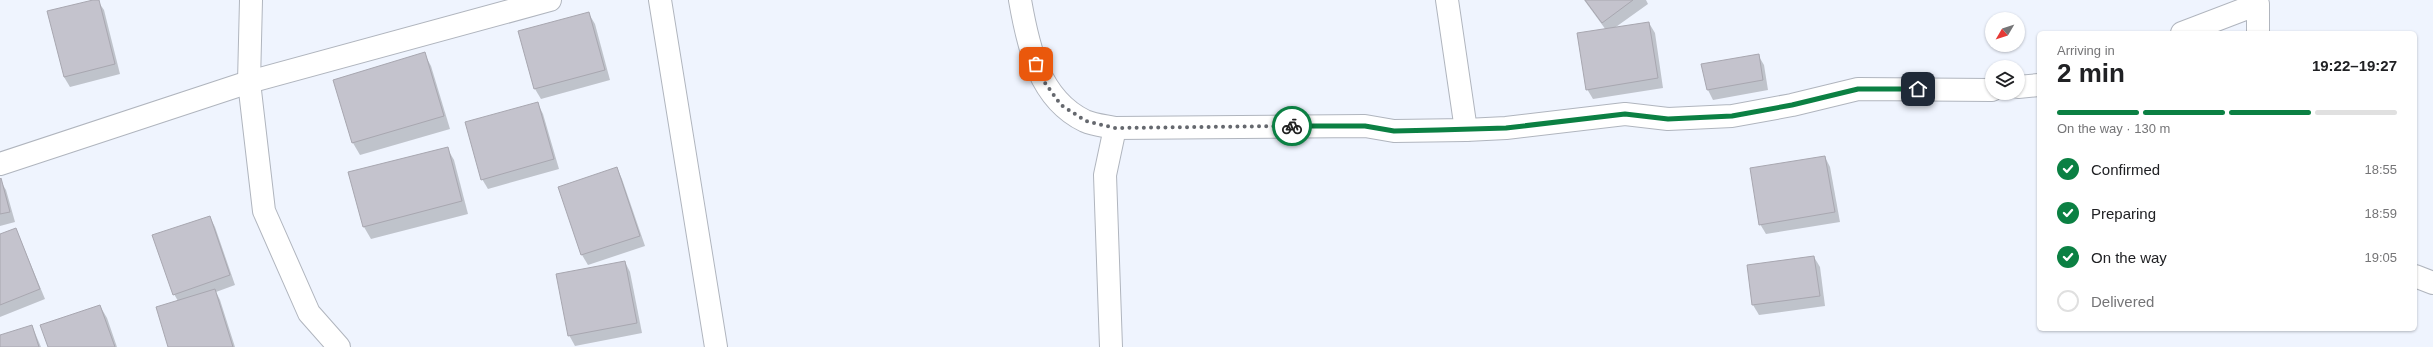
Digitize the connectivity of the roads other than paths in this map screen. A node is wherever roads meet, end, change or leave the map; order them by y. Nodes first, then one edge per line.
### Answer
1 (251, 0) edge
2 (550, 0) edge
3 (660, 0) edge
4 (1020, 0) edge
5 (1447, 0) edge
6 (2262, 2) edge
7 (2187, 31) edge
8 (2258, 31) edge
9 (249, 82) junction
10 (2037, 85) edge
11 (2025, 86) edge
12 (1985, 90) edge
13 (1115, 128) junction
14 (1466, 130) junction
15 (0, 164) edge
16 (2417, 277) edge
17 (2433, 283) edge
18 (339, 347) edge
19 (716, 347) edge
20 (1111, 347) edge

1 - 9 street
2 - 9 street
3 - 19 street
4 - 13 street
5 - 14 street
6 - 7 street
6 - 8 street
9 - 15 street
9 - 18 street
10 - 11 street
12 - 14 street
13 - 14 street
13 - 20 street
16 - 17 street

